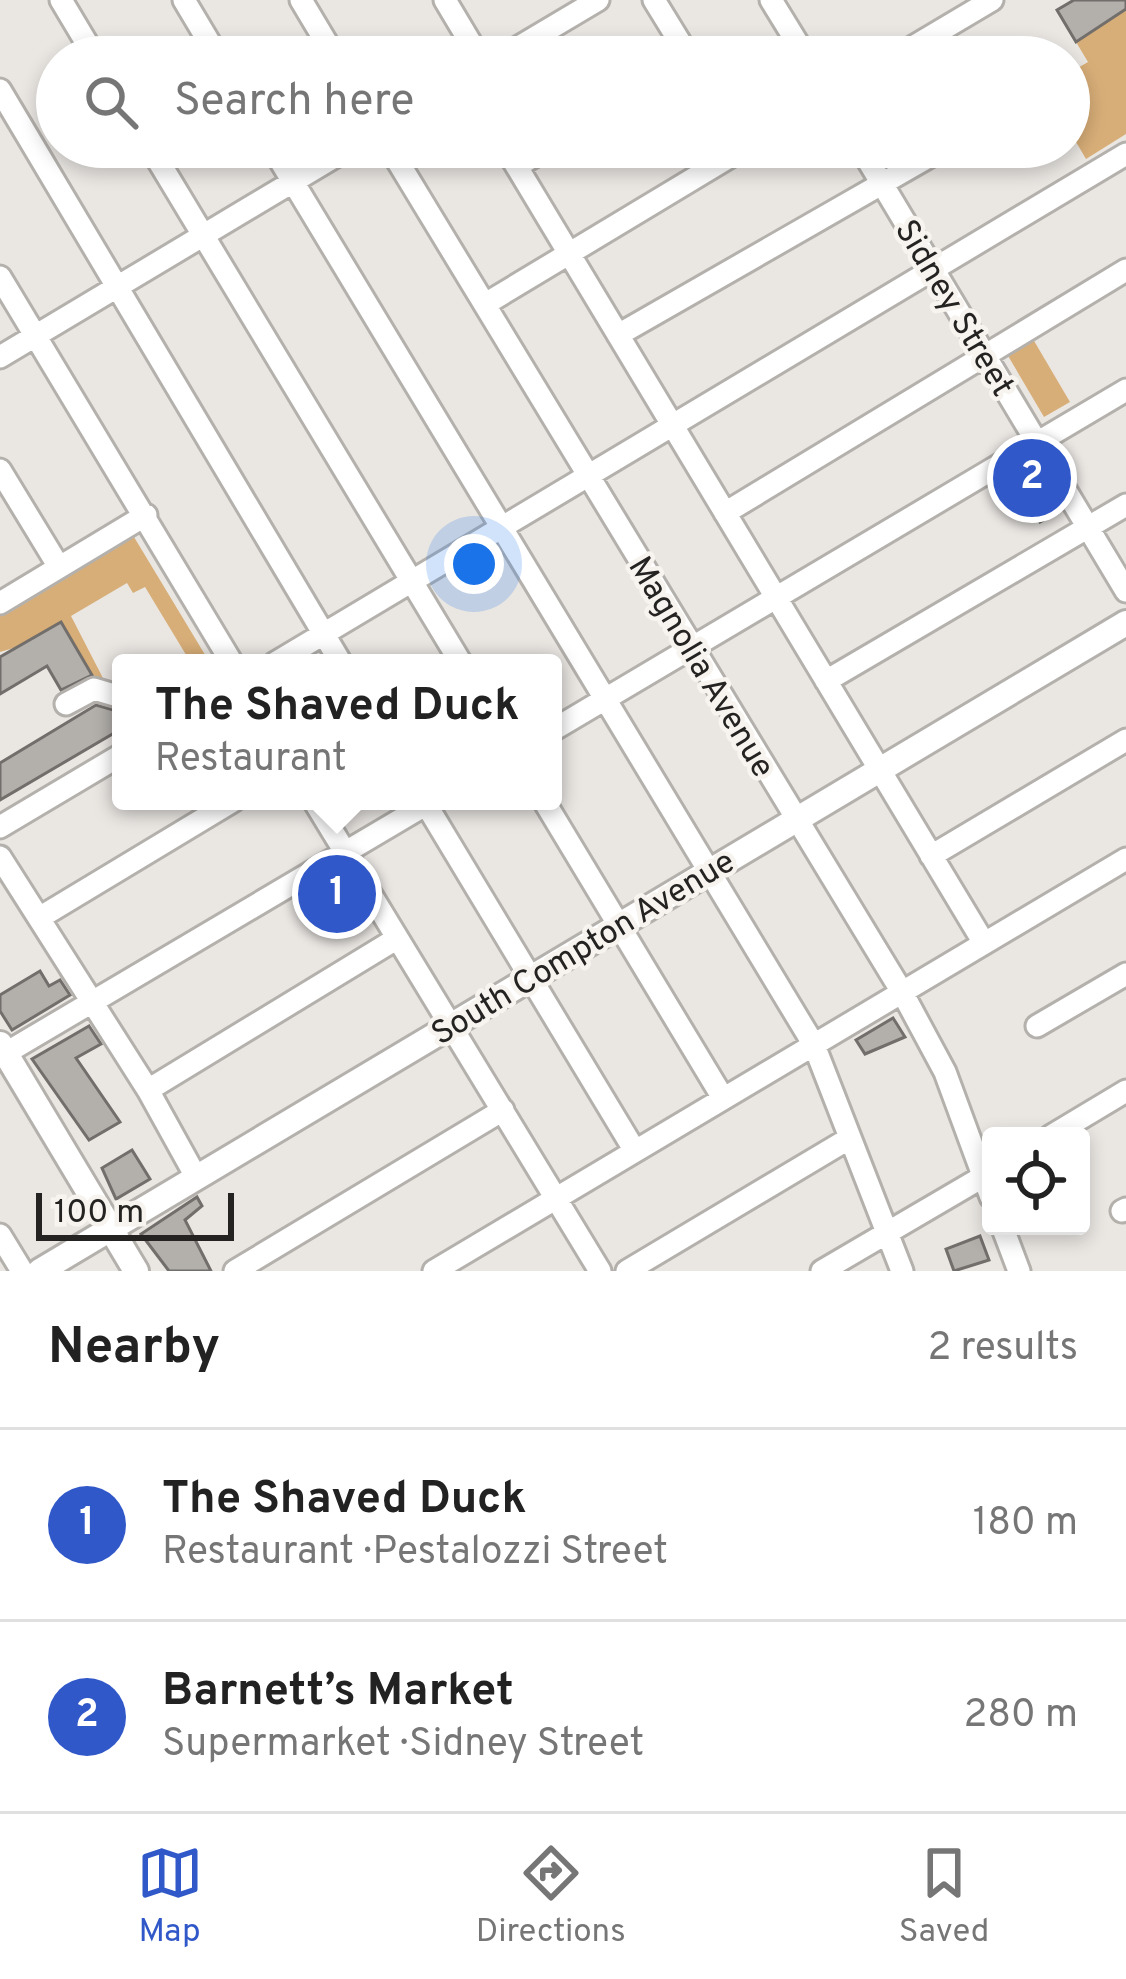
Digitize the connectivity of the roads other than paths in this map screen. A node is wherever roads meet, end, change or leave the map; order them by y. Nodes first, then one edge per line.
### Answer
1 (61, 0) edge
2 (184, 0) edge
3 (301, 0) edge
4 (445, 0) edge
5 (598, 0) edge
6 (654, 0) edge
7 (992, 0) edge
8 (781, 3) edge
9 (82, 36) edge
10 (205, 36) edge
11 (322, 36) edge
12 (466, 36) edge
13 (537, 36) edge
14 (676, 36) edge
15 (796, 36) edge
16 (931, 36) edge
17 (0, 90) edge
18 (36, 149) edge
19 (1126, 154) edge
20 (47, 168) edge
21 (163, 168) edge
22 (285, 168) edge
23 (317, 168) edge
24 (402, 168) edge
25 (518, 168) edge
26 (710, 168) edge
27 (872, 168) edge
28 (910, 168) edge
29 (293, 182) junction
30 (882, 184) junction
31 (204, 235) junction
32 (569, 254) junction
33 (933, 269) junction
34 (1126, 270) edge
35 (0, 278) edge
36 (119, 286) junction
37 (487, 303) junction
38 (36, 335) junction
39 (618, 335) junction
40 (985, 356) junction
41 (0, 357) edge
42 (1126, 390) edge
43 (672, 425) junction
44 (1037, 443) junction
45 (0, 470) edge
46 (589, 475) junction
47 (1126, 505) edge
48 (725, 512) junction
49 (146, 515) junction
50 (502, 527) junction
51 (1088, 527) junction
52 (59, 567) junction
53 (412, 581) junction
54 (1126, 591) edge
55 (776, 598) junction
56 (0, 603) edge
57 (1126, 623) edge
58 (323, 634) junction
59 (690, 649) junction
60 (227, 654) edge
61 (290, 654) edge
62 (335, 654) edge
63 (456, 654) edge
64 (826, 681) junction
65 (112, 694) edge
66 (605, 699) junction
67 (66, 704) dead end
68 (562, 725) edge
69 (1126, 740) edge
70 (112, 760) edge
71 (879, 770) junction
72 (218, 810) edge
73 (319, 810) edge
74 (414, 810) edge
75 (432, 810) edge
76 (549, 810) edge
77 (796, 819) junction
78 (0, 827) edge
79 (344, 853) junction
80 (931, 856) junction
81 (0, 857) edge
82 (1126, 859) edge
83 (709, 871) junction
84 (39, 918) junction
85 (619, 924) junction
86 (396, 939) junction
87 (984, 944) junction
88 (1126, 974) edge
89 (531, 976) junction
90 (902, 992) junction
91 (92, 999) junction
92 (450, 1024) junction
93 (1037, 1026) dead end
94 (814, 1045) junction
95 (3, 1049) edge
96 (148, 1090) junction
97 (1126, 1091) edge
98 (723, 1098) junction
99 (503, 1110) junction
100 (1066, 1127) edge
101 (850, 1138) junction
102 (635, 1151) junction
103 (982, 1167) edge
104 (195, 1175) junction
105 (982, 1185) edge
106 (556, 1199) junction
107 (111, 1226) junction
108 (887, 1232) junction
109 (0, 1235) edge
110 (1005, 1235) edge
111 (22, 1271) edge
112 (40, 1271) edge
113 (136, 1271) edge
114 (235, 1271) edge
115 (434, 1271) edge
116 (600, 1271) edge
117 (627, 1271) edge
118 (822, 1271) edge
119 (902, 1271) edge
120 (1019, 1271) edge

1 - 9 street
2 - 10 street
3 - 11 street
4 - 12 street
5 - 13 street
6 - 14 street
7 - 16 street
8 - 15 street
17 - 18 street
19 - 33 street
20 - 36 street
21 - 31 street
22 - 29 street
23 - 29 street
24 - 37 street, Magnolia Avenue
25 - 32 street
26 - 32 street
27 - 30 street, Sidney Street
28 - 30 street
29 - 31 street
29 - 50 street
30 - 33 street, Sidney Street
30 - 39 street
31 - 36 street
31 - 53 street
32 - 37 street
32 - 39 street
33 - 40 street, Sidney Street
33 - 43 street
34 - 40 street
35 - 38 street
36 - 38 street
36 - 58 street
37 - 46 street, Magnolia Avenue
38 - 41 street
38 - 49 street
39 - 43 street
40 - 44 street, Sidney Street
40 - 48 street
42 - 44 street
43 - 46 street
43 - 48 street
44 - 51 street, Sidney Street
44 - 55 street
45 - 52 street
46 - 50 street
46 - 59 street, Magnolia Avenue
47 - 51 street
48 - 55 street
49 - 52 street
49 - 60 street
50 - 53 street
50 - 66 street
51 - 54 street, Sidney Street
51 - 64 street
52 - 56 street
53 - 58 street
53 - 63 street
55 - 59 street
55 - 64 street
57 - 71 main road, South Compton Avenue
58 - 61 street
58 - 62 street
59 - 66 street
59 - 77 street, Magnolia Avenue
64 - 71 street
65 - 67 street
66 - 68 street
66 - 83 street
69 - 80 street
70 - 78 street
71 - 77 main road, South Compton Avenue
71 - 80 street
72 - 84 street
73 - 79 street
74 - 79 street
75 - 89 street
76 - 85 street
77 - 83 main road, South Compton Avenue
77 - 90 street, Magnolia Avenue
79 - 86 street
79 - 91 street
80 - 87 street
81 - 84 street
82 - 87 street
83 - 85 main road, South Compton Avenue
83 - 94 street
84 - 91 street
85 - 89 main road, South Compton Avenue
85 - 98 street
86 - 92 street
86 - 96 street
87 - 90 street
88 - 93 street
89 - 92 main road, South Compton Avenue
89 - 102 street
90 - 94 street
90 - 103 street, Magnolia Avenue
91 - 95 street
91 - 96 street
92 - 99 street
92 - 104 main road, South Compton Avenue
94 - 98 street
94 - 101 street
95 - 107 main road
96 - 104 street
97 - 100 street
98 - 102 street
99 - 106 street
99 - 114 street
101 - 108 street
101 - 117 street
102 - 106 street
104 - 107 main road, South Compton Avenue
105 - 108 street
106 - 115 street
106 - 116 street
107 - 112 main road, South Compton Avenue
107 - 113 main road
108 - 118 street
108 - 119 street
109 - 111 street
110 - 120 street

